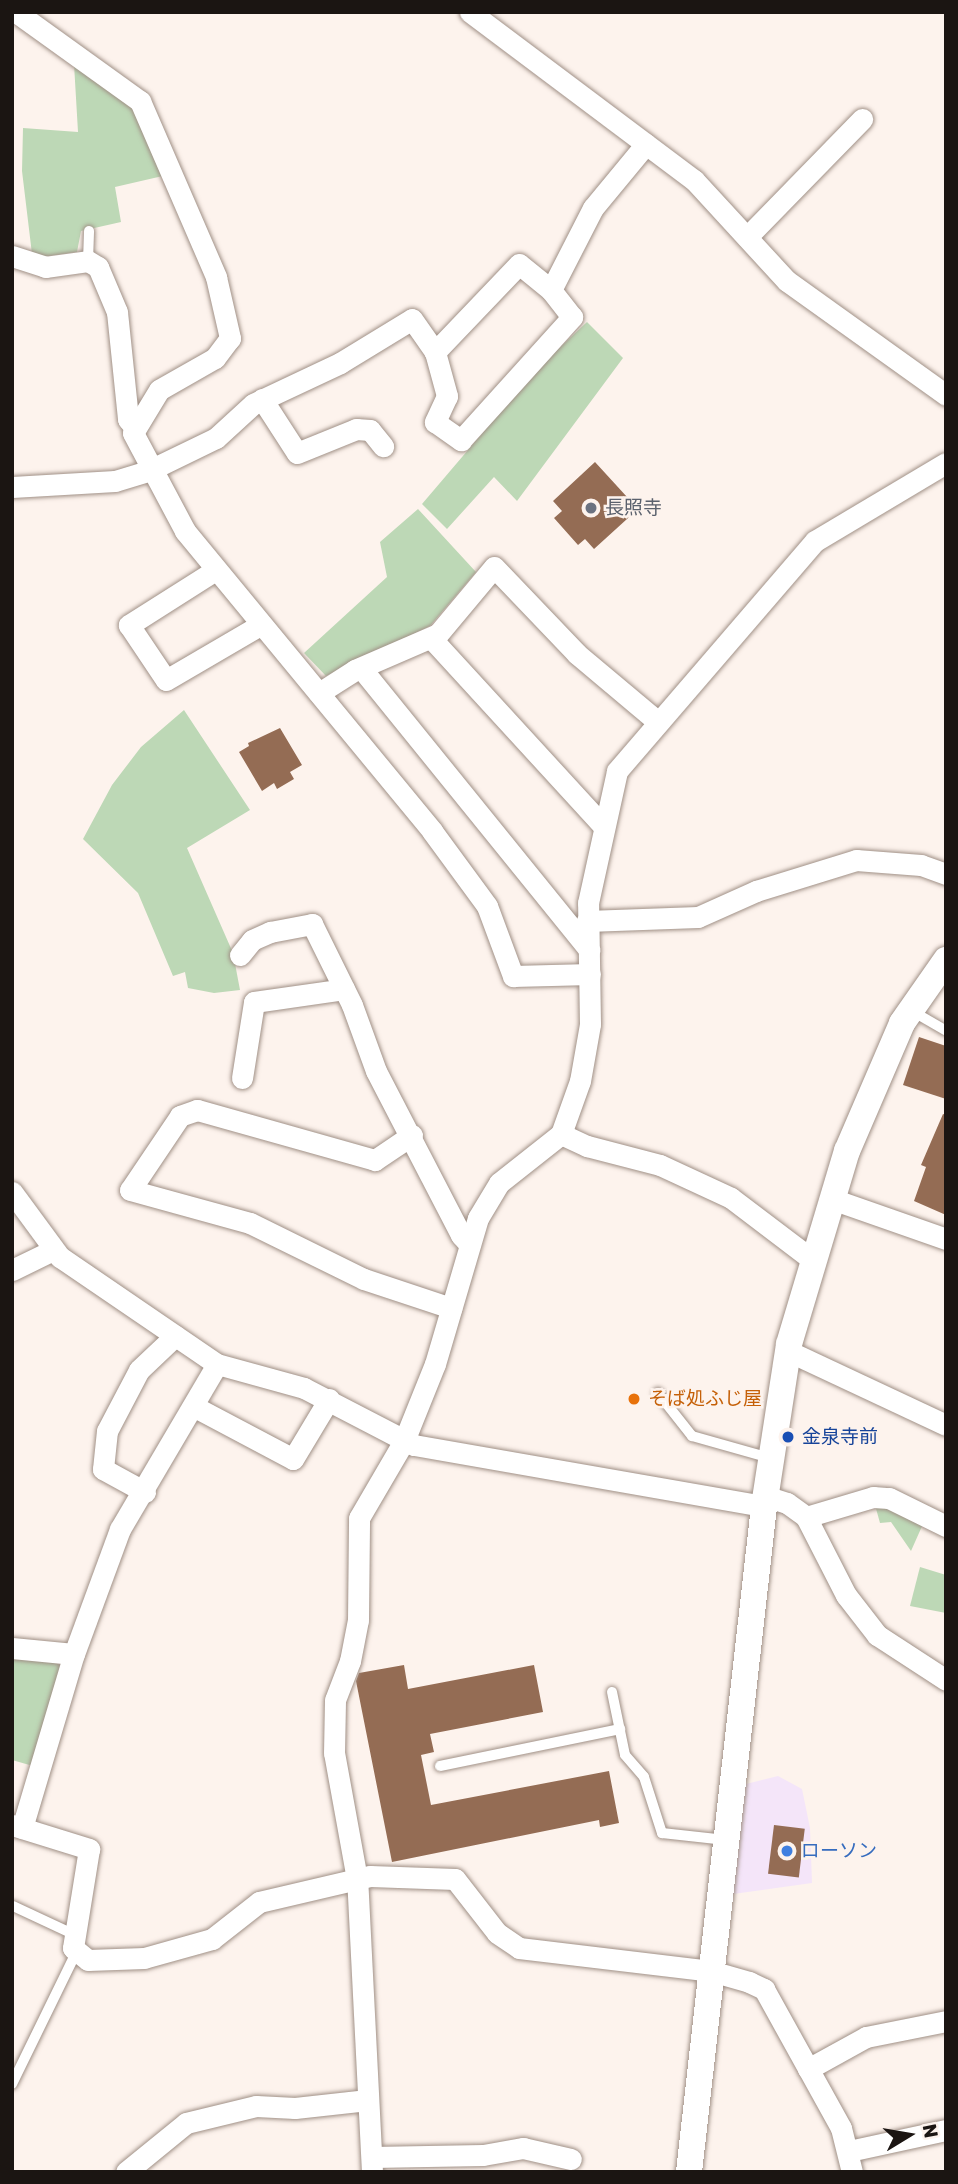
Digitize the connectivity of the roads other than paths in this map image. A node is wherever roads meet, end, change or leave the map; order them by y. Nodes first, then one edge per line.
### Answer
1 (16, 12) edge
2 (470, 12) edge
3 (862, 119) dead end
4 (646, 144) junction
5 (89, 231) dead end
6 (747, 237) junction
7 (12, 256) edge
8 (88, 261) junction
9 (551, 290) junction
10 (435, 352) junction
11 (946, 395) edge
12 (262, 399) junction
13 (135, 428) junction
14 (383, 446) dead end
15 (946, 463) edge
16 (150, 470) junction
17 (12, 487) edge
18 (214, 571) junction
19 (260, 625) junction
20 (431, 638) junction
21 (361, 668) junction
22 (319, 693) junction
23 (658, 722) junction
24 (603, 826) junction
25 (946, 874) edge
26 (587, 921) junction
27 (589, 950) junction
28 (240, 955) dead end
29 (946, 960) edge
30 (590, 974) junction
31 (344, 989) junction
32 (910, 1010) junction
33 (946, 1031) edge
34 (243, 1078) dead end
35 (561, 1134) junction
36 (412, 1135) junction
37 (12, 1192) edge
38 (832, 1199) junction
39 (946, 1239) edge
40 (470, 1245) junction
41 (53, 1250) junction
42 (814, 1261) junction
43 (12, 1270) edge
44 (452, 1308) junction
45 (175, 1336) junction
46 (788, 1351) junction
47 (217, 1364) junction
48 (659, 1393) dead end
49 (329, 1399) junction
50 (193, 1406) junction
51 (946, 1425) edge
52 (404, 1440) junction
53 (770, 1458) junction
54 (145, 1492) junction
55 (764, 1501) junction
56 (806, 1517) junction
57 (946, 1526) edge
58 (12, 1648) edge
59 (74, 1654) junction
60 (946, 1680) edge
61 (612, 1692) dead end
62 (620, 1730) junction
63 (440, 1766) dead end
64 (17, 1826) edge
65 (726, 1840) junction
66 (356, 1879) junction
67 (13, 1906) edge
68 (76, 1943) junction
69 (711, 1971) junction
70 (946, 2021) edge
71 (808, 2069) junction
72 (12, 2084) edge
73 (368, 2099) junction
74 (946, 2130) edge
75 (571, 2159) dead end
76 (850, 2162) edge
77 (372, 2164) edge
78 (126, 2172) edge
79 (689, 2172) edge

1 - 13 street
2 - 4 street
3 - 6 street
4 - 6 street
4 - 9 street
5 - 8 lane
6 - 11 street
7 - 8 street
8 - 13 street
9 - 10 street
9 - 10 street
10 - 12 street
12 - 14 street
12 - 16 street
13 - 16 street
15 - 23 street
16 - 17 street
16 - 18 street
18 - 19 street
18 - 19 street
19 - 22 street
20 - 21 street
20 - 23 street
20 - 24 street
21 - 22 street
21 - 27 street
22 - 30 street
23 - 24 street
24 - 26 street
25 - 26 street
26 - 27 street
27 - 30 street
28 - 31 street
29 - 32 street
30 - 35 street
31 - 34 street
31 - 36 street
32 - 33 lane
32 - 38 street
35 - 40 street
35 - 42 street
36 - 40 street
36 - 44 street
37 - 41 street
38 - 39 street
38 - 42 street
40 - 44 street
41 - 43 street
41 - 45 street
42 - 46 street
44 - 52 street
45 - 47 street
45 - 54 street
46 - 51 street
46 - 53 street
47 - 49 street
47 - 50 street
48 - 53 lane
49 - 50 street
49 - 52 street
50 - 54 street
52 - 55 street
52 - 66 street
53 - 55 street
54 - 59 street
55 - 56 street
55 - 65 street
56 - 57 street
56 - 60 street
58 - 59 street
59 - 64 street
61 - 62 lane
62 - 63 lane
62 - 65 lane
64 - 68 street
65 - 69 street
66 - 68 street
66 - 69 street
66 - 73 street
67 - 68 lane
68 - 72 lane
69 - 71 street
69 - 79 street
70 - 71 street
71 - 76 street
73 - 77 street
73 - 78 street
74 - 76 street
75 - 77 street

